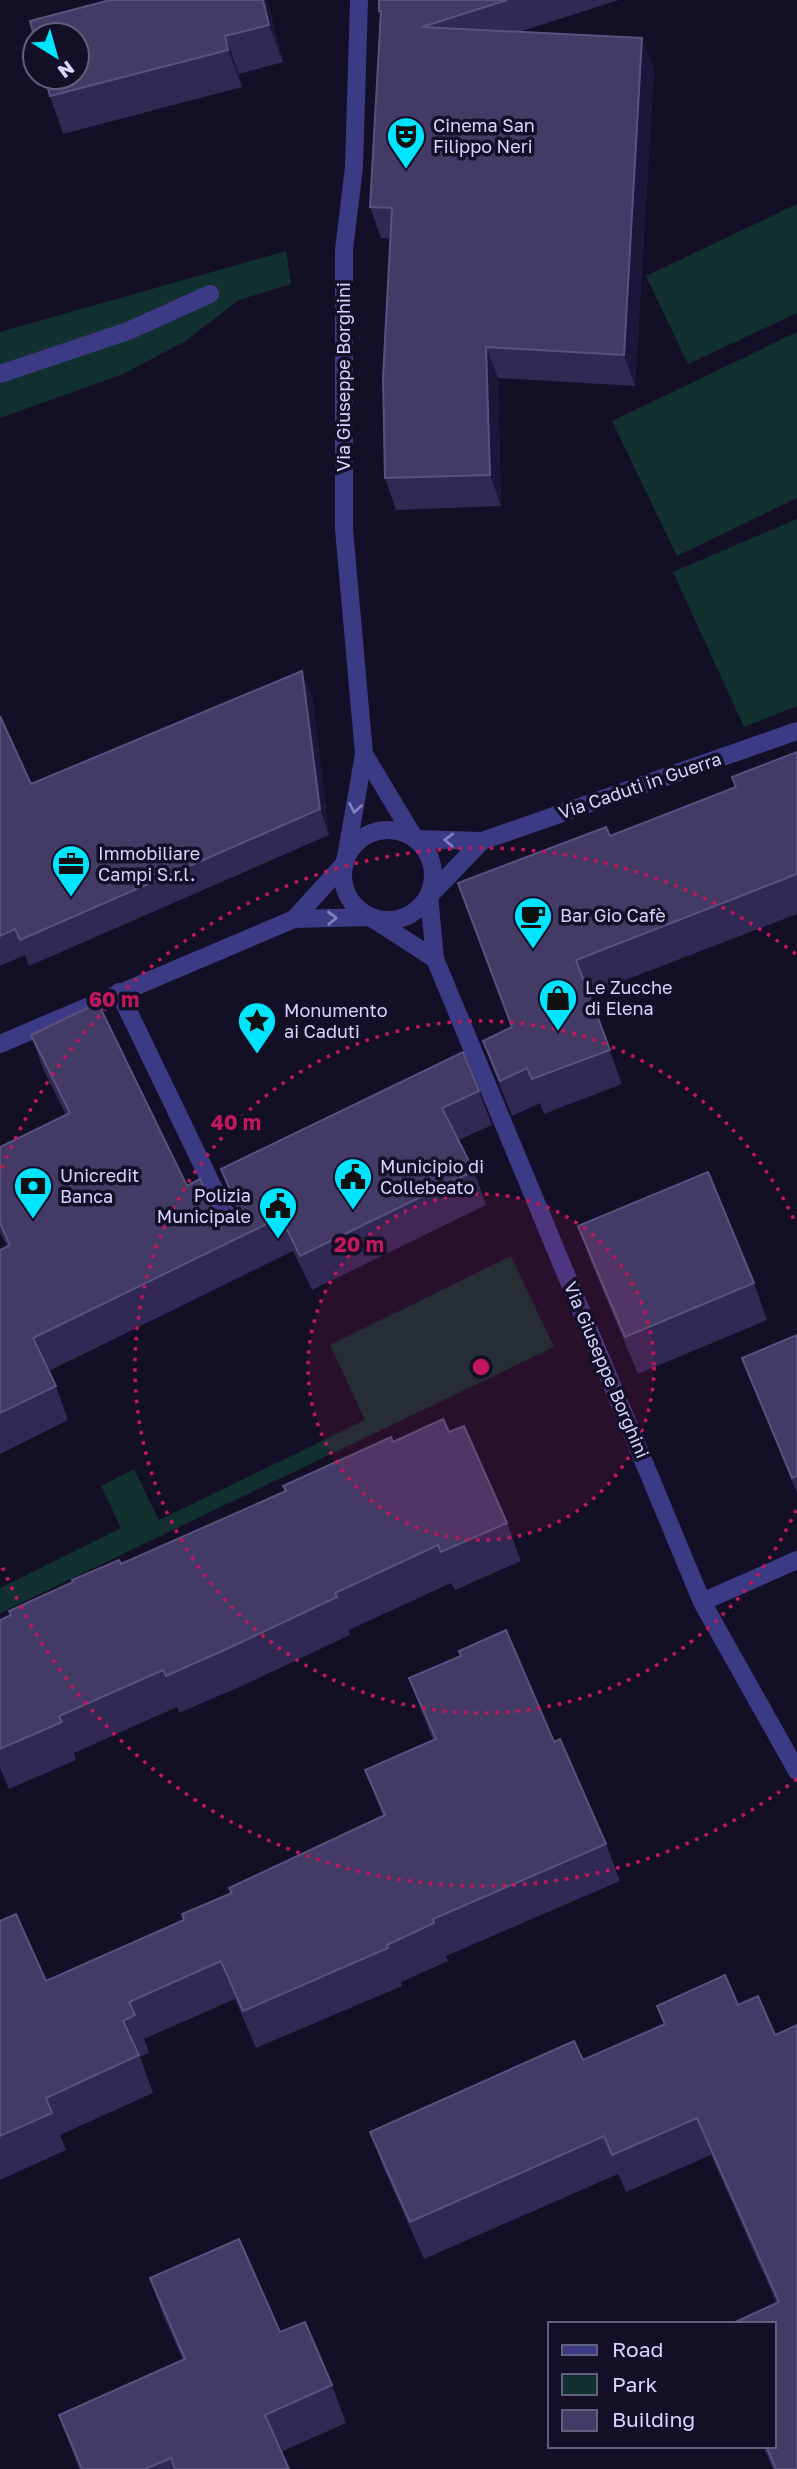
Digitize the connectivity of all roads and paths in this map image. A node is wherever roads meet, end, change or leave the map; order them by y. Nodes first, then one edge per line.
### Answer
1 (359, 0) edge
2 (210, 294) dead end
3 (0, 374) edge
4 (797, 731) edge
5 (364, 754) junction
6 (415, 839) junction
7 (482, 841) junction
8 (345, 863) junction
9 (429, 895) junction
10 (370, 917) junction
11 (294, 919) junction
12 (435, 959) junction
13 (119, 992) junction
14 (0, 1044) edge
15 (240, 1244) edge
16 (797, 1560) edge
17 (702, 1602) junction
18 (797, 1770) edge

1 - 5 street, Via Giuseppe Borghini
2 - 3 street
4 - 7 street, Via Caduti in Guerra
5 - 6 street, Via Giuseppe Borghini
5 -> 8 street, Via Giuseppe Borghini
7 -> 6 street, Via Caduti in Guerra
6 - 8 street
6 - 9 street, Via Giuseppe Borghini
7 - 9 street, Via Caduti in Guerra
8 - 10 street, Via Giuseppe Borghini
8 - 11 street
9 - 10 street
9 - 12 street, Via Giuseppe Borghini
11 -> 10 street
10 - 12 street, Via Giuseppe Borghini
11 - 13 street
12 - 17 street, Via Giuseppe Borghini
13 - 14 street
13 - 15 street
16 - 17 street
17 - 18 street, Via Giuseppe Borghini

